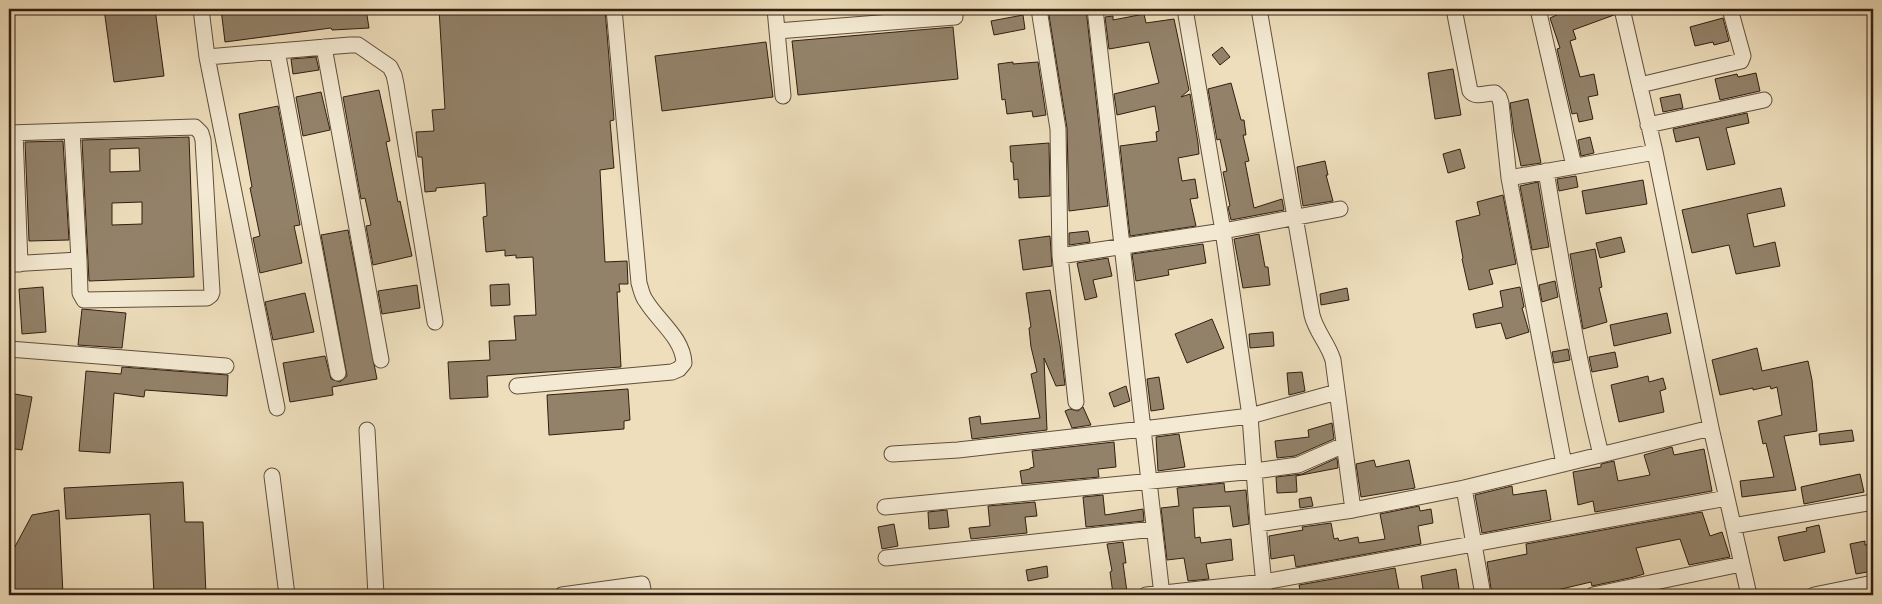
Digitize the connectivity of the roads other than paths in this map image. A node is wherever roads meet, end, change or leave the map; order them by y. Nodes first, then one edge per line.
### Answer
1 (201, 9) edge
2 (614, 9) edge
3 (774, 9) edge
4 (955, 9) edge
5 (1039, 9) edge
6 (1095, 9) edge
7 (1185, 9) edge
8 (1454, 9) edge
9 (1538, 9) edge
10 (1622, 9) edge
11 (1730, 9) edge
12 (1259, 14) edge
13 (777, 31) junction
14 (324, 47) junction
15 (277, 51) junction
16 (207, 56) junction
17 (1640, 85) junction
18 (783, 96) dead end
19 (1764, 100) dead end
20 (1648, 125) junction
21 (72, 131) junction
22 (12, 133) edge
23 (1656, 152) junction
24 (1574, 166) junction
25 (1546, 171) junction
26 (1509, 178) junction
27 (1340, 209) dead end
28 (1294, 217) junction
29 (1223, 231) junction
30 (1122, 248) junction
31 (1060, 256) junction
32 (79, 260) junction
33 (14, 264) edge
34 (435, 322) dead end
35 (9, 348) edge
36 (381, 360) dead end
37 (226, 366) dead end
38 (338, 373) dead end
39 (517, 386) dead end
40 (1337, 392) junction
41 (1076, 402) dead end
42 (277, 408) dead end
43 (1250, 416) junction
44 (1711, 428) junction
45 (1143, 429) junction
46 (367, 430) dead end
47 (1344, 445) junction
48 (892, 454) dead end
49 (1600, 455) junction
50 (1564, 464) junction
51 (1255, 471) junction
52 (272, 476) dead end
53 (1150, 481) junction
54 (1464, 488) junction
55 (1727, 498) junction
56 (1873, 502) edge
57 (885, 507) dead end
58 (1353, 510) junction
59 (1258, 524) junction
60 (1733, 526) junction
61 (1154, 529) junction
62 (1473, 544) junction
63 (886, 558) dead end
64 (1741, 564) junction
65 (1873, 584) edge
66 (1265, 588) edge
67 (1162, 594) edge
68 (287, 595) edge
69 (376, 595) edge
70 (562, 595) edge
71 (644, 595) edge
72 (1146, 595) edge
73 (1483, 595) edge
74 (1593, 595) edge
75 (1748, 595) edge
76 (1814, 595) edge

1 - 16 street
2 - 39 street
3 - 13 street
4 - 13 street
5 - 31 street
6 - 30 street
7 - 29 street
8 - 26 street
9 - 24 street
10 - 17 street
11 - 17 street
12 - 28 street
13 - 18 street
14 - 15 street
14 - 34 street
14 - 36 street
15 - 16 street
15 - 38 street
16 - 42 street
17 - 20 street
19 - 20 street
20 - 23 street
21 - 22 street
21 - 32 street
21 - 32 street
22 - 33 street
23 - 24 street
23 - 44 street
24 - 25 street
25 - 26 street
25 - 49 street
26 - 50 street
27 - 28 street
28 - 29 street
28 - 40 street
29 - 30 street
29 - 43 street
30 - 31 street
30 - 45 street
31 - 41 street
32 - 33 street
35 - 37 street
40 - 43 street
40 - 47 street
43 - 45 street
43 - 51 street
44 - 49 street
44 - 55 street
45 - 48 street
45 - 53 street
46 - 69 street
47 - 51 street
47 - 58 street
49 - 50 street
50 - 54 street
51 - 53 street
51 - 59 street
52 - 68 street
53 - 57 street
53 - 61 street
54 - 58 street
54 - 62 street
55 - 60 street
55 - 62 street
56 - 60 street
58 - 59 street
59 - 66 street
60 - 64 street
61 - 63 street
61 - 67 street
62 - 66 street
62 - 73 street
64 - 74 street
64 - 75 street
65 - 76 street
66 - 67 street
67 - 72 street
70 - 71 street

